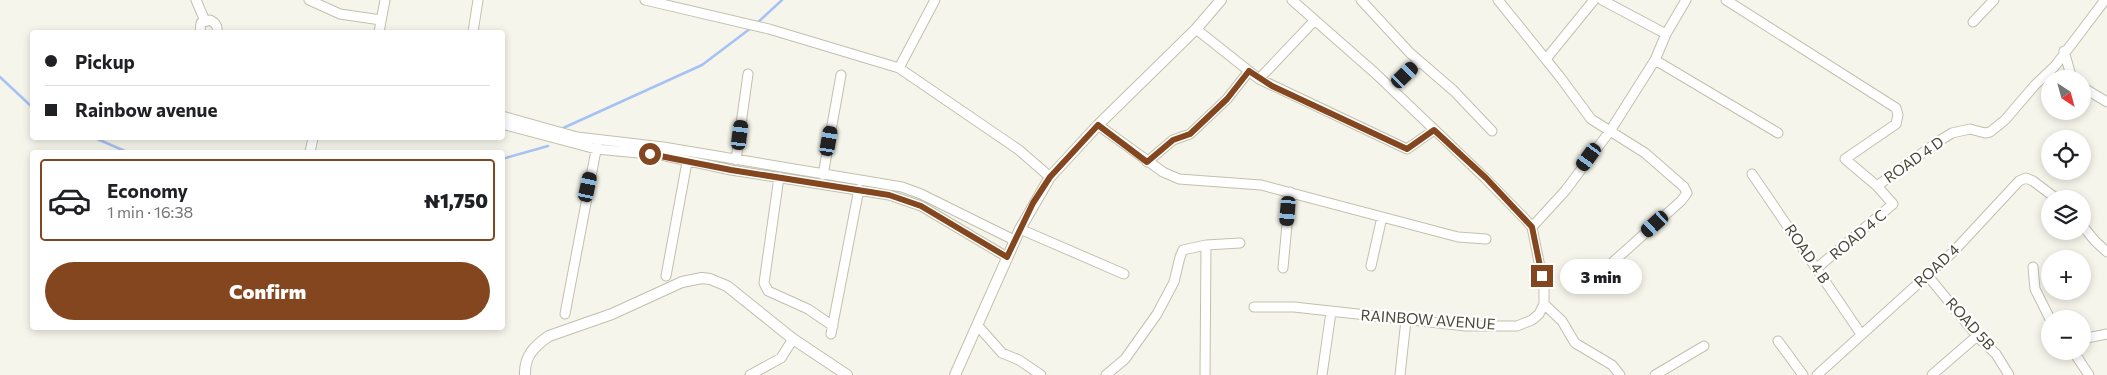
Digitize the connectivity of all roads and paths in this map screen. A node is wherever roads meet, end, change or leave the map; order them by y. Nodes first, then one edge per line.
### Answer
1 (196, 0) edge
2 (309, 0) edge
3 (384, 0) edge
4 (478, 0) edge
5 (645, 0) edge
6 (935, 0) edge
7 (1221, 0) edge
8 (1292, 0) edge
9 (1361, 0) edge
10 (1498, 0) edge
11 (1594, 0) edge
12 (1602, 0) edge
13 (1686, 0) edge
14 (1726, 0) edge
15 (1994, 0) edge
16 (2092, 0) edge
17 (2102, 3) edge
18 (381, 20) junction
19 (1315, 20) junction
20 (204, 21) junction
21 (1973, 22) dead end
22 (1196, 29) junction
23 (200, 30) edge
24 (219, 30) edge
25 (379, 30) edge
26 (473, 30) edge
27 (1666, 34) junction
28 (2064, 51) junction
29 (1546, 59) junction
30 (1656, 60) junction
31 (1419, 61) junction
32 (899, 68) junction
33 (2051, 70) edge
34 (2069, 70) edge
35 (1249, 71) junction
36 (748, 74) dead end
37 (841, 75) dead end
38 (1260, 79) junction
39 (2041, 80) edge
40 (1391, 88) junction
41 (2091, 92) edge
42 (2107, 102) edge
43 (505, 117) edge
44 (505, 125) edge
45 (1098, 125) junction
46 (1434, 130) junction
47 (1492, 131) dead end
48 (1610, 131) junction
49 (1778, 133) dead end
50 (598, 140) junction
51 (596, 150) junction
52 (736, 160) junction
53 (687, 162) junction
54 (1147, 162) junction
55 (1752, 174) dead end
56 (823, 175) junction
57 (779, 177) junction
58 (1050, 177) junction
59 (1877, 186) junction
60 (859, 189) junction
61 (2046, 190) edge
62 (1290, 192) junction
63 (1382, 217) junction
64 (1532, 227) junction
65 (1020, 229) junction
66 (2091, 236) edge
67 (1486, 239) dead end
68 (1014, 240) junction
69 (1240, 243) dead end
70 (1206, 245) junction
71 (2107, 252) edge
72 (1007, 257) junction
73 (1371, 266) dead end
74 (2032, 266) dead end
75 (1283, 268) dead end
76 (1817, 268) junction
77 (1604, 270) dead end
78 (1124, 274) dead end
79 (666, 276) dead end
80 (1928, 276) junction
81 (1544, 304) junction
82 (1254, 306) dead end
83 (2046, 310) edge
84 (1331, 312) junction
85 (565, 314) dead end
86 (1406, 320) junction
87 (978, 326) junction
88 (1861, 334) junction
89 (2107, 334) edge
90 (1977, 336) junction
91 (2091, 337) edge
92 (794, 339) junction
93 (1778, 341) dead end
94 (1704, 346) dead end
95 (2079, 360) edge
96 (525, 375) edge
97 (750, 375) edge
98 (846, 375) edge
99 (955, 375) edge
100 (1041, 375) edge
101 (1106, 375) edge
102 (1205, 375) edge
103 (1322, 375) edge
104 (1400, 375) edge
105 (1620, 375) edge
106 (1655, 375) edge
107 (1803, 375) edge
108 (1816, 375) edge
109 (1932, 375) edge
110 (2009, 375) edge
111 (2089, 375) edge

1 - 20 street
2 - 18 street
3 - 18 street
4 - 26 street
5 - 32 street
6 - 32 street
7 - 22 street
8 - 19 street
9 - 31 street
10 - 29 street
11 - 29 street
12 - 27 street
13 - 27 street
14 - 59 street, ROAD 4 C
15 - 21 street
16 - 17 street
17 - 28 street, ROAD 4 D
18 - 25 street
19 - 38 street
19 - 40 street
20 - 23 street
20 - 24 street
22 - 35 street
22 - 45 street
27 - 30 street
28 - 33 street, ROAD 4 D
28 - 34 street
29 - 48 street
30 - 48 street
30 - 49 street
31 - 40 street
31 - 47 street
32 - 58 street
35 - 38 street
35 - 54 street
36 - 52 street
37 - 56 street
38 - 46 street
39 - 59 street, ROAD 4 D
40 - 46 street
41 - 42 street
43 - 50 street
44 - 51 street
45 - 54 street
45 - 58 street
46 - 64 street
48 - 64 street
48 - 77 street
50 - 51 street
50 - 52 street
51 - 53 street
51 - 85 street
52 - 56 street
53 - 57 street
53 - 79 street
54 - 62 street
55 - 76 street, ROAD 4 B
56 - 68 street
57 - 60 street
57 - 60 street
58 - 65 street
59 - 76 street, ROAD 4 C
60 - 72 street
61 - 80 street, ROAD 4
62 - 63 street
62 - 75 street
63 - 67 street
63 - 73 street
64 - 81 street
65 - 68 street
65 - 78 street
66 - 71 street
68 - 72 street
69 - 70 street
70 - 101 street
70 - 102 street
72 - 87 street
74 - 83 street
76 - 88 street, ROAD 4 B
80 - 88 street, ROAD 4
80 - 90 street, ROAD 5B
81 - 86 street, RAINBOW AVENUE
81 - 105 street
82 - 84 street, RAINBOW AVENUE
84 - 86 street, RAINBOW AVENUE
84 - 103 street
86 - 104 street
87 - 99 street
87 - 100 street
88 - 108 street, ROAD 4
89 - 91 street
90 - 109 street
90 - 110 street, ROAD 5B
92 - 96 street
92 - 97 street
92 - 98 street
93 - 107 street
94 - 106 street
95 - 111 street

